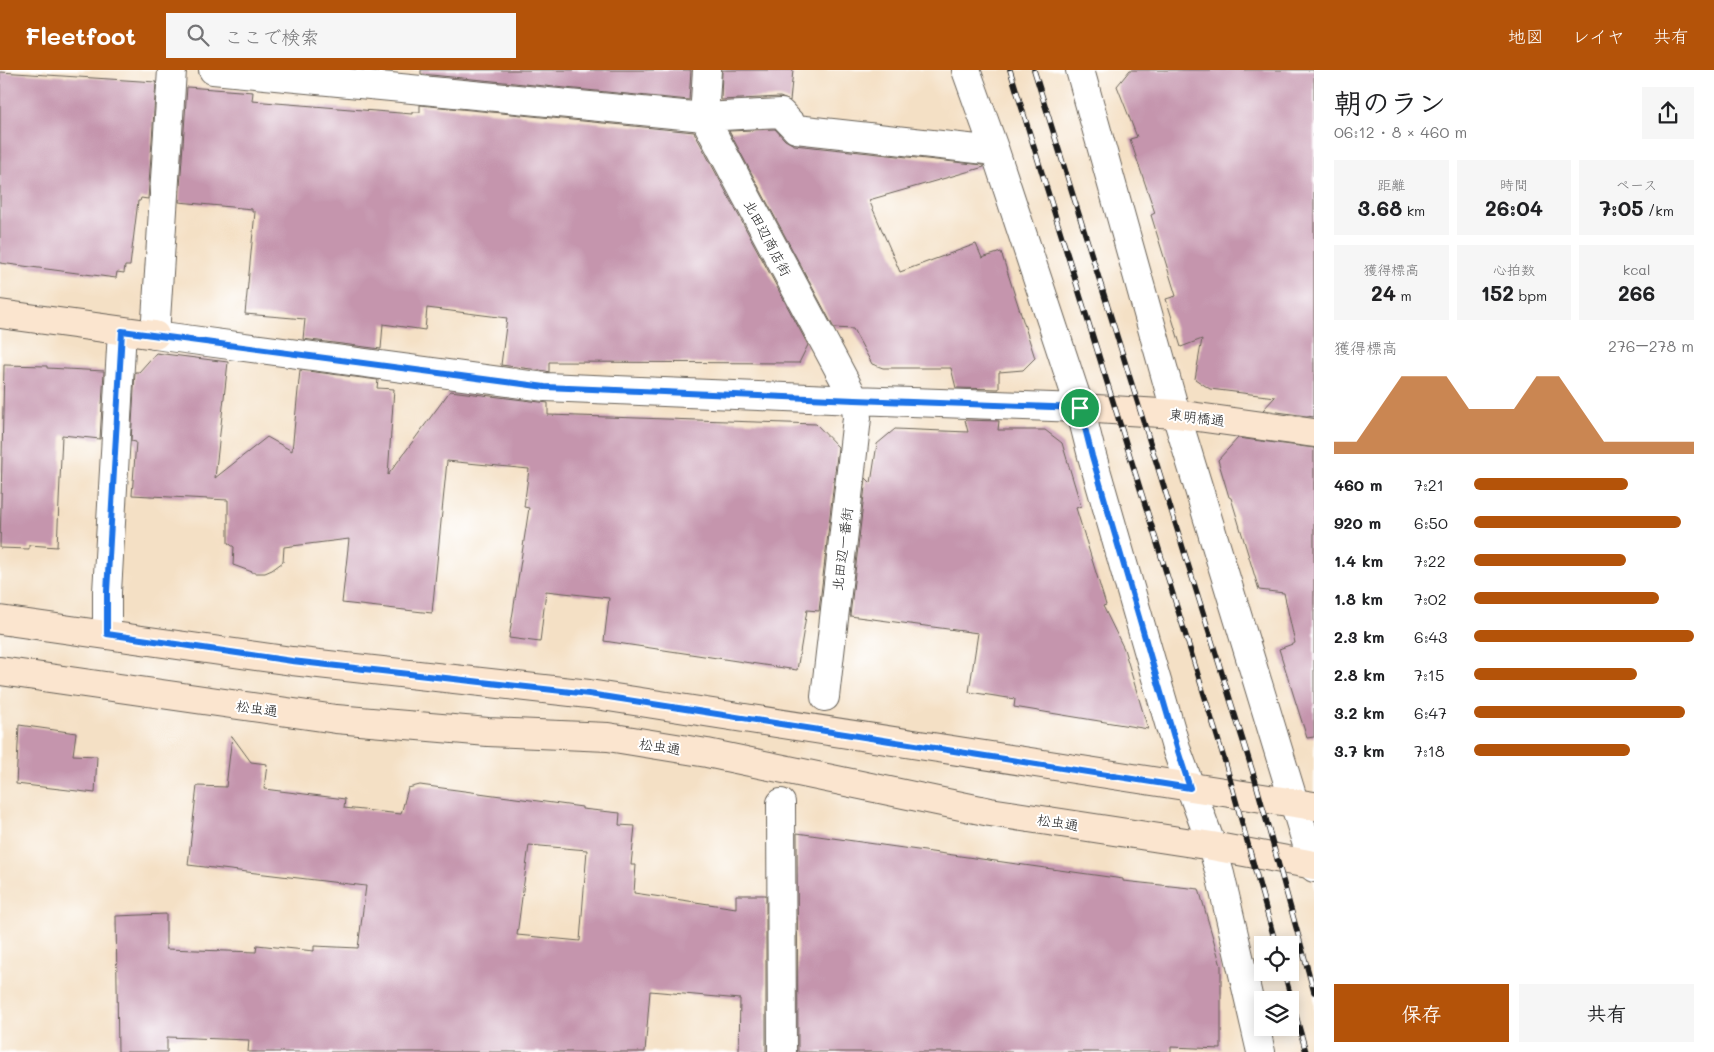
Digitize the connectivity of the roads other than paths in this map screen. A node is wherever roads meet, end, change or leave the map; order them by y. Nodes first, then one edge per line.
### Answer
1 (172, 70) edge
2 (213, 70) edge
3 (707, 70) edge
4 (966, 70) edge
5 (1080, 70) edge
6 (704, 117) junction
7 (995, 151) junction
8 (0, 314) edge
9 (122, 331) junction
10 (155, 335) junction
11 (855, 400) junction
12 (1080, 408) junction
13 (1176, 414) junction
14 (1314, 433) edge
15 (0, 620) edge
16 (107, 634) junction
17 (0, 671) edge
18 (825, 697) dead end
19 (1190, 788) junction
20 (781, 803) dead end
21 (1304, 804) edge
22 (1212, 846) junction
23 (1314, 866) edge
24 (782, 1052) edge
25 (1260, 1052) edge

1 - 10 street
2 - 6 street
3 - 6 street
4 - 7 street
5 - 13 street
6 - 7 street
6 - 11 street, 北田辺商店街
7 - 12 street
8 - 9 street
9 - 10 street
9 - 16 street
10 - 11 street
11 - 12 street
11 - 18 street, 北田辺一番街
12 - 13 street, 東明橋通
12 - 19 street
13 - 14 street, 東明橋通
13 - 21 street
15 - 16 street
16 - 19 street
17 - 22 street, 松虫通
19 - 21 street
19 - 22 street
20 - 24 street
21 - 23 street
22 - 23 street, 松虫通
22 - 25 street

